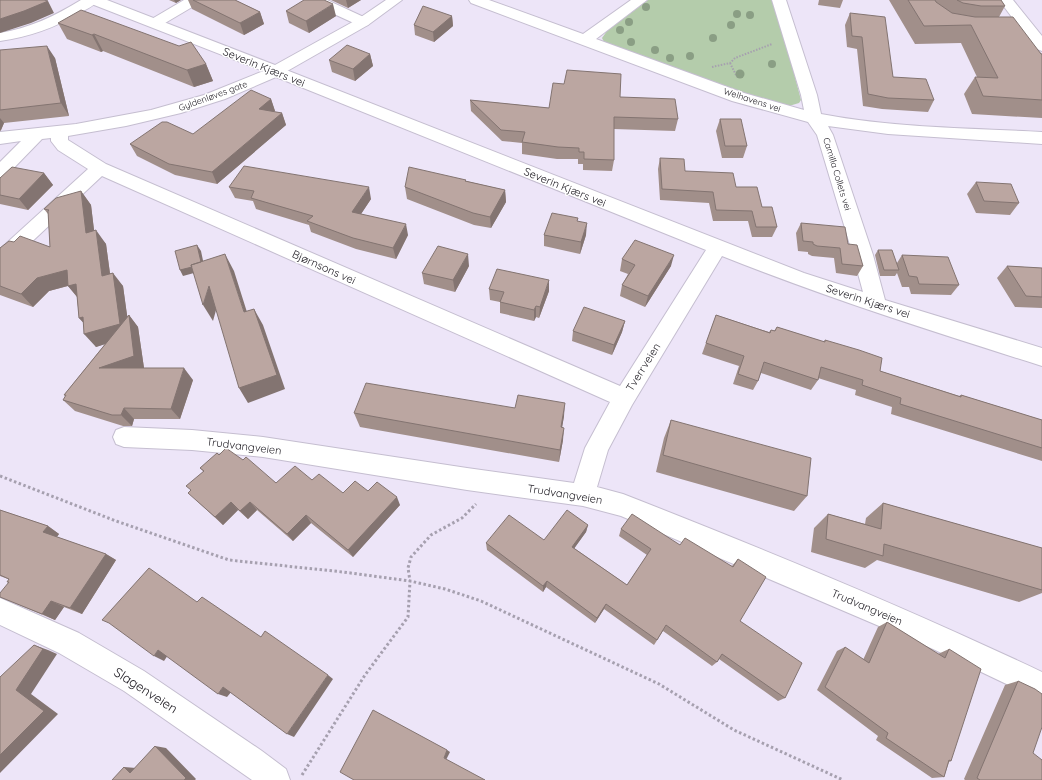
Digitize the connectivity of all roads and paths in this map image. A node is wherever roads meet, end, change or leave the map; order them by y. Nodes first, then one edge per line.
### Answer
1 (91, 0) edge
2 (94, 0) edge
3 (194, 0) edge
4 (315, 0) edge
5 (395, 0) edge
6 (476, 0) edge
7 (640, 0) edge
8 (779, 0) edge
9 (1006, 0) edge
10 (363, 22) junction
11 (155, 23) junction
12 (977, 28) edge
13 (1028, 28) junction
14 (790, 36) junction
15 (0, 37) edge
16 (585, 40) junction
17 (1042, 46) edge
18 (276, 71) junction
19 (677, 74) junction
20 (814, 118) junction
21 (60, 132) junction
22 (36, 135) junction
23 (0, 138) edge
24 (1042, 138) edge
25 (100, 168) junction
26 (0, 172) edge
27 (718, 248) junction
28 (0, 260) edge
29 (876, 305) junction
30 (1042, 357) edge
31 (624, 398) junction
32 (124, 437) dead end
33 (0, 476) edge
34 (496, 483) junction
35 (583, 495) junction
36 (410, 581) junction
37 (2, 617) edge
38 (1042, 687) edge
39 (275, 780) edge
40 (298, 780) edge
41 (843, 780) edge

1 - 15 street
2 - 11 street, Severin Kjærs vei
3 - 11 street
4 - 10 street
5 - 10 street, Gyldenløves gate
6 - 16 street, Welhavens vei
7 - 16 street
8 - 14 street, Camilla Collets vei
9 - 13 street
10 - 18 street, Gyldenløves gate
11 - 18 street, Severin Kjærs vei
12 - 13 street
13 - 17 street
14 - 19 path
14 - 20 street, Camilla Collets vei
16 - 19 street, Welhavens vei
18 - 21 street, Gyldenløves gate
18 - 27 street, Severin Kjærs vei
19 - 20 street, Welhavens vei
20 - 24 street, Welhavens vei
20 - 29 street, Camilla Collets vei
21 - 22 street
21 - 25 street, Bjørnsons vei
22 - 23 street
22 - 26 street
25 - 28 street
25 - 31 street, Bjørnsons vei
27 - 29 street, Severin Kjærs vei
27 - 31 street, Tverrveien
29 - 30 street, Severin Kjærs vei
31 - 35 street, Tverrveien
32 - 34 street, Trudvangveien
33 - 36 path
34 - 35 street, Trudvangveien
34 - 36 path
35 - 38 street, Trudvangveien
36 - 40 path
36 - 41 path
37 - 39 street, Slagenveien

